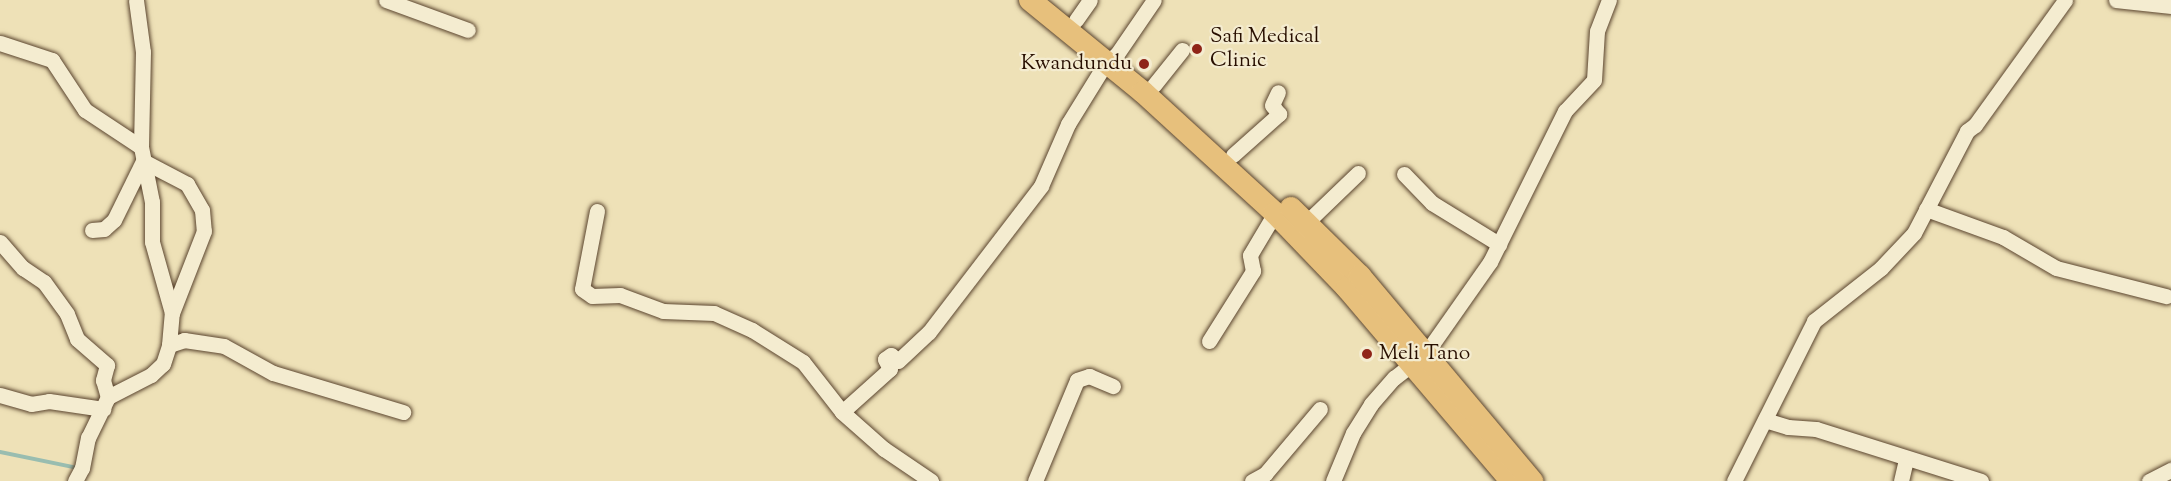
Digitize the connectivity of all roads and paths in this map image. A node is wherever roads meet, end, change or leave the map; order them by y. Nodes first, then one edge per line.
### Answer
1 (136, 0) edge
2 (386, 0) edge
3 (1030, 0) edge
4 (1054, 0) edge
5 (1090, 0) edge
6 (1154, 0) edge
7 (1609, 0) edge
8 (2065, 0) edge
9 (2116, 0) edge
10 (2171, 6) edge
11 (1076, 20) junction
12 (468, 30) dead end
13 (0, 43) edge
14 (1182, 50) dead end
15 (1111, 59) junction
16 (1154, 85) junction
17 (1278, 92) dead end
18 (142, 154) junction
19 (1233, 155) junction
20 (1358, 173) dead end
21 (1404, 174) dead end
22 (1926, 209) junction
23 (597, 211) dead end
24 (1275, 213) junction
25 (1306, 223) junction
26 (92, 230) dead end
27 (0, 242) edge
28 (1499, 244) junction
29 (1329, 258) junction
30 (2166, 296) dead end
31 (172, 313) junction
32 (1209, 341) dead end
33 (169, 345) junction
34 (1418, 359) junction
35 (1113, 386) dead end
36 (0, 395) edge
37 (105, 403) junction
38 (1320, 409) dead end
39 (404, 412) dead end
40 (842, 412) junction
41 (1765, 420) junction
42 (1906, 460) junction
43 (2171, 470) edge
44 (1271, 477) edge
45 (75, 481) edge
46 (931, 481) edge
47 (1035, 481) edge
48 (1252, 481) edge
49 (1333, 481) edge
50 (1511, 481) edge
51 (1532, 481) edge
52 (1734, 481) edge
53 (1901, 481) edge
54 (1981, 481) edge
55 (2149, 481) edge

1 - 18 street
2 - 12 street
3 - 15 main road
4 - 11 main road
5 - 11 street
6 - 15 street
7 - 28 street
8 - 22 street
9 - 10 street
11 - 15 main road
13 - 18 street
14 - 16 street
15 - 16 main road
15 - 24 main road
15 - 40 street
16 - 19 main road
17 - 19 street
18 - 26 street
18 - 31 street
18 - 31 street
19 - 25 main road
20 - 25 street
21 - 28 street
22 - 30 street
22 - 41 street
23 - 40 street
24 - 29 main road
24 - 32 street
25 - 29 main road
27 - 37 street
28 - 34 street
29 - 34 main road
31 - 33 street
33 - 37 street
33 - 39 street
34 - 49 street
34 - 50 main road
34 - 51 main road
35 - 47 street
36 - 37 street
37 - 45 street
38 - 44 street
40 - 46 street
41 - 42 street
41 - 52 street
42 - 53 street
42 - 54 street
43 - 55 street
44 - 48 street

